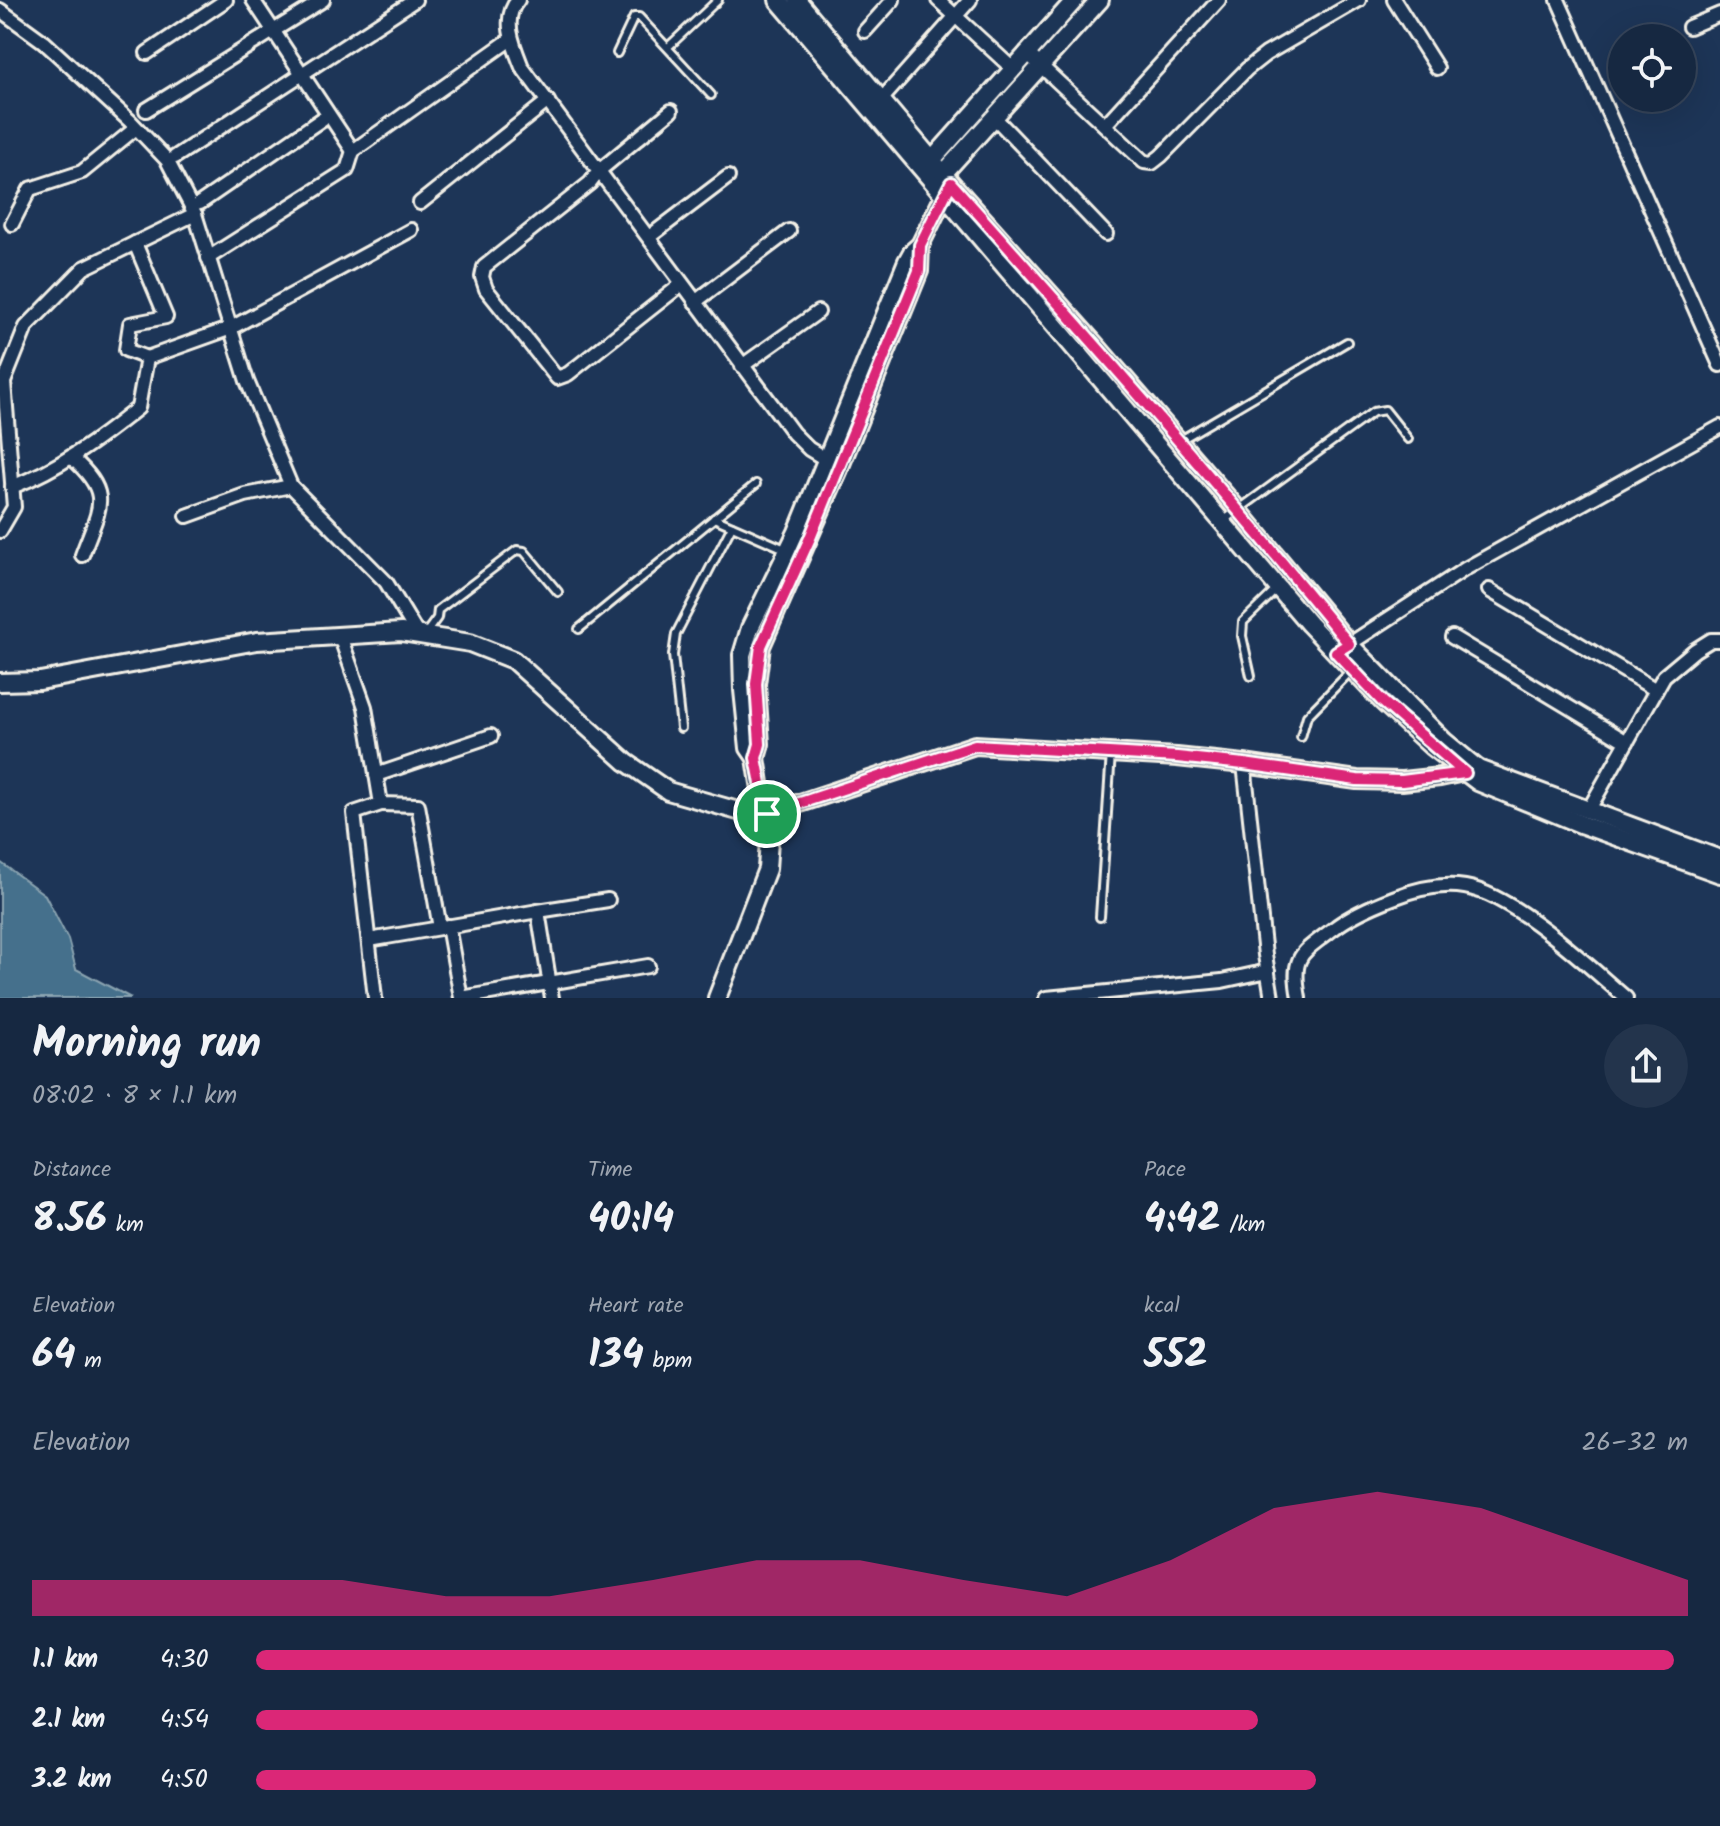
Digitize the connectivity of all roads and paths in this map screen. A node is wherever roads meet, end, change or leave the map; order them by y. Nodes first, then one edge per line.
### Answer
1 (226, 0) edge
2 (253, 0) edge
3 (323, 0) edge
4 (415, 0) edge
5 (518, 0) edge
6 (718, 0) edge
7 (778, 0) edge
8 (797, 0) edge
9 (893, 0) edge
10 (938, 0) edge
11 (970, 0) edge
12 (1075, 0) edge
13 (1100, 0) edge
14 (1219, 0) edge
15 (1359, 0) edge
16 (1394, 0) edge
17 (1558, 0) edge
18 (0, 10) edge
19 (1720, 14) edge
20 (956, 16) junction
21 (1696, 24) edge
22 (273, 30) junction
23 (865, 31) dead end
24 (511, 39) junction
25 (668, 47) junction
26 (1026, 52) junction
27 (147, 53) dead end
28 (617, 53) dead end
29 (1039, 64) junction
30 (1437, 68) dead end
31 (1013, 69) junction
32 (301, 74) junction
33 (711, 95) dead end
34 (882, 99) junction
35 (548, 101) junction
36 (146, 110) dead end
37 (671, 111) dead end
38 (328, 115) junction
39 (995, 118) junction
40 (1105, 125) junction
41 (136, 128) junction
42 (353, 151) junction
43 (175, 157) dead end
44 (932, 160) junction
45 (600, 170) junction
46 (728, 177) dead end
47 (946, 184) junction
48 (420, 203) dead end
49 (197, 208) junction
50 (12, 224) dead end
51 (411, 230) dead end
52 (789, 231) dead end
53 (1106, 234) dead end
54 (649, 237) junction
55 (135, 243) junction
56 (208, 258) junction
57 (682, 284) junction
58 (695, 302) junction
59 (818, 312) dead end
60 (231, 328) junction
61 (1347, 342) dead end
62 (147, 358) junction
63 (1720, 365) edge
64 (742, 366) junction
65 (0, 384) edge
66 (5, 397) junction
67 (1720, 427) edge
68 (1408, 439) dead end
69 (1178, 442) junction
70 (1162, 451) junction
71 (72, 458) junction
72 (834, 463) junction
73 (756, 484) dead end
74 (291, 486) junction
75 (12, 487) junction
76 (1238, 510) junction
77 (187, 516) dead end
78 (714, 518) junction
79 (1223, 521) junction
80 (732, 526) junction
81 (0, 531) edge
82 (788, 550) junction
83 (82, 555) dead end
84 (1279, 587) junction
85 (1489, 590) dead end
86 (558, 592) dead end
87 (579, 629) dead end
88 (340, 636) junction
89 (421, 636) junction
90 (1452, 637) dead end
91 (1720, 640) edge
92 (1343, 648) junction
93 (1352, 670) junction
94 (1251, 676) dead end
95 (0, 682) edge
96 (1656, 690) junction
97 (681, 728) dead end
98 (491, 736) dead end
99 (1301, 737) dead end
100 (1627, 742) junction
101 (1111, 753) junction
102 (756, 758) junction
103 (1244, 764) junction
104 (1471, 771) junction
105 (376, 775) junction
106 (381, 804) junction
107 (1588, 811) junction
108 (767, 814) junction
109 (1681, 852) junction
110 (1720, 859) edge
111 (1720, 874) edge
112 (608, 900) dead end
113 (538, 911) junction
114 (1100, 917) dead end
115 (444, 927) junction
116 (369, 940) junction
117 (648, 966) dead end
118 (1268, 971) junction
119 (549, 981) junction
120 (375, 998) edge
121 (461, 998) edge
122 (552, 998) edge
123 (717, 998) edge
124 (1046, 998) edge
125 (1272, 998) edge
126 (1299, 998) edge
127 (1626, 998) edge

1 - 27 street
2 - 22 street
3 - 22 street
4 - 32 street
5 - 24 street
6 - 25 lane
7 - 47 street
8 - 34 street
9 - 23 street
10 - 20 street
11 - 20 street
12 - 26 street
13 - 29 street
14 - 40 street
15 - 40 street
16 - 30 street
17 - 63 street
18 - 41 street
19 - 21 street
20 - 31 street
20 - 34 street
22 - 32 street
22 - 36 street
24 - 35 street
24 - 42 street
25 - 28 lane
25 - 33 lane
26 - 29 street
26 - 31 street
29 - 39 street
29 - 40 street
31 - 44 street
32 - 38 street
32 - 43 street
34 - 44 street
35 - 45 street
35 - 48 street
37 - 45 street
38 - 42 street
38 - 49 street
39 - 47 street
39 - 53 street
41 - 49 street
41 - 50 street
42 - 56 street
44 - 47 street
45 - 54 street
45 - 57 street
46 - 54 street
47 - 69 street
47 - 70 street
47 - 72 street
49 - 55 street
49 - 56 street
51 - 60 street
52 - 58 street
54 - 57 street
55 - 62 street
55 - 66 street
56 - 60 street
57 - 58 street
58 - 64 street
59 - 64 street
60 - 62 street
60 - 74 street
61 - 69 lane
62 - 71 street
64 - 72 street
65 - 66 street
66 - 75 street
67 - 92 street
68 - 76 lane
69 - 70 lane
69 - 76 street
70 - 79 street
71 - 75 street
71 - 83 street
72 - 82 street
72 - 102 street
73 - 78 lane
74 - 77 street
74 - 89 street
75 - 81 street
76 - 79 lane
76 - 92 street
78 - 80 lane
78 - 87 lane
79 - 84 street
80 - 82 lane
80 - 97 lane
82 - 102 street
84 - 92 street
84 - 94 lane
85 - 96 street
86 - 89 lane
88 - 89 street
88 - 95 street
88 - 105 street
89 - 108 street
90 - 100 street
91 - 96 street
92 - 93 street
92 - 104 street
93 - 99 lane
93 - 104 street
96 - 100 street
98 - 105 street
100 - 107 street
101 - 103 street
101 - 108 street
101 - 114 lane
102 - 108 street
103 - 104 street
103 - 118 street
104 - 107 street
104 - 109 street
105 - 106 street
106 - 115 street
106 - 116 street
107 - 109 street
108 - 123 street
109 - 110 street
109 - 111 street
112 - 113 street
113 - 115 street
113 - 119 street
115 - 116 street
115 - 121 street
116 - 120 street
117 - 119 street
118 - 124 street
118 - 125 street
119 - 121 street
119 - 122 street
126 - 127 street

